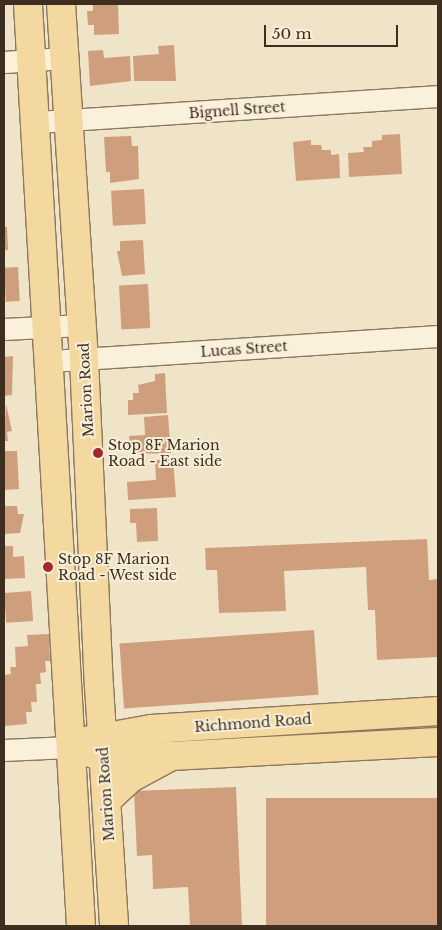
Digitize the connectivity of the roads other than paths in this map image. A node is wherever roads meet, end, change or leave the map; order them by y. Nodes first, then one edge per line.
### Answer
1 (28, 4) edge
2 (61, 4) edge
3 (65, 58) junction
4 (31, 60) junction
5 (4, 62) edge
6 (438, 96) edge
7 (69, 121) junction
8 (36, 122) junction
9 (82, 324) junction
10 (48, 327) junction
11 (4, 329) edge
12 (438, 336) edge
13 (84, 359) junction
14 (50, 361) junction
15 (99, 686) junction
16 (438, 711) edge
17 (151, 729) junction
18 (438, 742) edge
19 (69, 746) junction
20 (103, 747) junction
21 (4, 750) edge
22 (171, 756) junction
23 (107, 800) junction
24 (81, 926) edge
25 (114, 926) edge

1 - 4 main road
2 - 3 main road, Marion Road
3 - 4 street
3 - 7 main road, Marion Road
4 - 5 street
4 - 8 main road
6 - 7 street, Bignell Street
7 - 8 street, Bignell Street
7 - 9 main road, Marion Road
8 - 10 main road
9 - 10 street
9 - 13 main road, Marion Road
10 - 11 street
10 - 14 main road
12 - 13 street, Lucas Street
13 - 14 street, Lucas Street
13 - 15 main road, Marion Road
14 - 19 main road
15 - 17 main road
15 - 20 main road, Marion Road
16 - 17 main road, Richmond Road
17 - 20 main road, Richmond Road
18 - 22 main road, Richmond Road
19 - 20 main road, Richmond Road
19 - 21 street, Richmond Road
19 - 24 main road
20 - 22 main road, Richmond Road
20 - 23 main road, Marion Road
22 - 23 main road
23 - 25 main road, Marion Road

